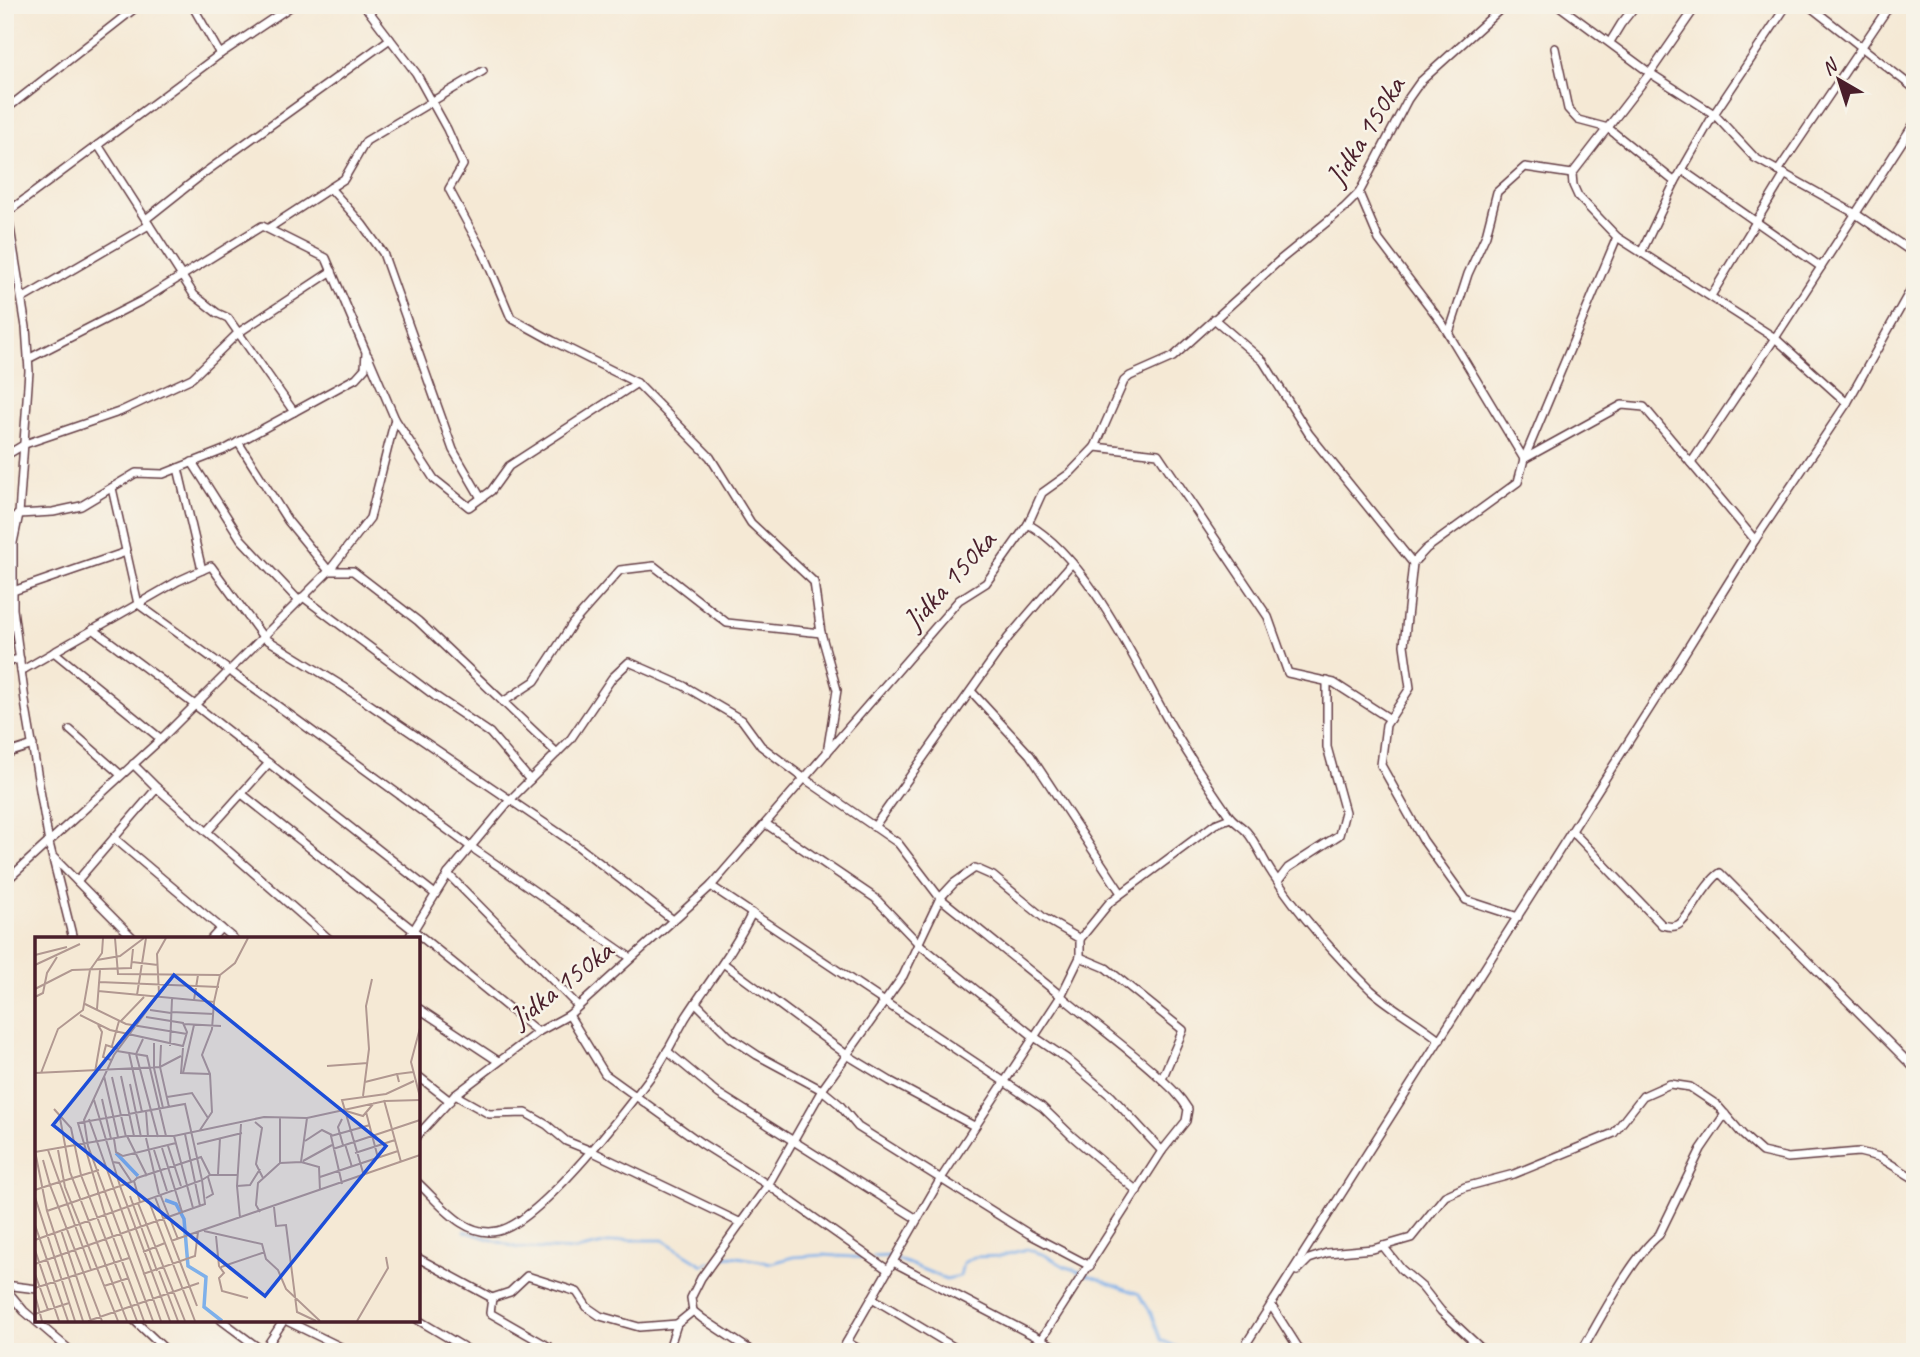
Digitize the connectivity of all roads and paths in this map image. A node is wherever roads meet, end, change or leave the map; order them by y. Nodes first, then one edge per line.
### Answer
1 (139, 5) edge
2 (191, 5) edge
3 (293, 5) edge
4 (364, 5) edge
5 (1505, 5) edge
6 (1558, 5) edge
7 (1636, 5) edge
8 (1698, 5) edge
9 (1787, 5) edge
10 (1808, 5) edge
11 (1890, 5) edge
12 (390, 39) junction
13 (1610, 42) junction
14 (1862, 47) junction
15 (1555, 48) dead end
16 (220, 54) junction
17 (483, 71) dead end
18 (1650, 73) junction
19 (1915, 89) edge
20 (432, 103) junction
21 (5, 110) edge
22 (1714, 114) junction
23 (1915, 122) edge
24 (1608, 128) junction
25 (98, 145) junction
26 (1682, 170) junction
27 (1782, 173) junction
28 (1573, 174) junction
29 (1675, 182) junction
30 (330, 188) junction
31 (1359, 193) junction
32 (5, 197) edge
33 (7, 213) edge
34 (1856, 214) junction
35 (148, 222) junction
36 (1755, 223) junction
37 (269, 229) junction
38 (1617, 237) junction
39 (1642, 251) junction
40 (1915, 254) edge
41 (1821, 267) junction
42 (332, 271) junction
43 (182, 276) junction
44 (1915, 282) edge
45 (1711, 296) junction
46 (22, 299) junction
47 (1214, 318) junction
48 (238, 332) junction
49 (1449, 334) junction
50 (1775, 338) junction
51 (366, 352) junction
52 (28, 359) junction
53 (637, 383) junction
54 (1847, 403) junction
55 (294, 411) junction
56 (395, 419) junction
57 (238, 442) junction
58 (25, 444) junction
59 (1095, 447) junction
60 (5, 456) edge
61 (1524, 459) junction
62 (192, 462) junction
63 (1690, 463) junction
64 (178, 468) junction
65 (112, 488) junction
66 (481, 498) junction
67 (19, 514) junction
68 (5, 523) edge
69 (1028, 524) junction
70 (1755, 540) junction
71 (126, 552) junction
72 (1072, 563) junction
73 (1413, 563) junction
74 (202, 570) junction
75 (328, 571) junction
76 (13, 591) junction
77 (301, 599) junction
78 (138, 604) junction
79 (93, 629) junction
80 (821, 633) junction
81 (263, 637) junction
82 (54, 652) junction
83 (20, 659) junction
84 (5, 662) edge
85 (231, 670) junction
86 (21, 671) junction
87 (1327, 681) junction
88 (971, 691) junction
89 (503, 702) junction
90 (195, 705) junction
91 (1390, 719) junction
92 (70, 730) dead end
93 (161, 739) junction
94 (33, 745) junction
95 (557, 753) junction
96 (5, 754) edge
97 (827, 754) junction
98 (269, 763) junction
99 (133, 764) junction
100 (121, 775) junction
101 (805, 779) junction
102 (530, 780) junction
103 (157, 788) junction
104 (242, 794) junction
105 (510, 800) junction
106 (1230, 818) junction
107 (766, 824) junction
108 (874, 827) junction
109 (1572, 831) junction
110 (207, 832) junction
111 (114, 838) junction
112 (49, 844) junction
113 (471, 847) junction
114 (53, 857) junction
115 (448, 874) junction
116 (77, 881) junction
117 (1278, 881) junction
118 (5, 882) edge
119 (710, 886) junction
120 (1121, 893) junction
121 (435, 894) junction
122 (940, 898) junction
123 (752, 913) junction
124 (1518, 917) junction
125 (673, 920) junction
126 (221, 928) junction
127 (413, 930) junction
128 (73, 937) edge
129 (132, 937) edge
130 (213, 937) edge
131 (232, 937) edge
132 (327, 937) edge
133 (409, 937) edge
134 (1080, 939) junction
135 (919, 944) junction
136 (1080, 957) junction
137 (631, 958) junction
138 (723, 963) junction
139 (1061, 996) junction
140 (886, 1002) junction
141 (696, 1003) junction
142 (578, 1006) junction
143 (420, 1009) edge
144 (569, 1015) junction
145 (538, 1032) junction
146 (1033, 1036) junction
147 (1440, 1040) junction
148 (667, 1051) junction
149 (847, 1055) junction
150 (498, 1061) junction
151 (1915, 1069) edge
152 (420, 1077) edge
153 (1162, 1079) junction
154 (1003, 1083) junction
155 (822, 1090) junction
156 (634, 1096) junction
157 (452, 1098) junction
158 (1725, 1114) junction
159 (974, 1126) junction
160 (420, 1133) edge
161 (793, 1140) junction
162 (591, 1151) junction
163 (1162, 1151) junction
164 (940, 1180) junction
165 (1915, 1180) edge
166 (420, 1185) edge
167 (768, 1185) junction
168 (1137, 1191) junction
169 (917, 1219) junction
170 (740, 1223) junction
171 (1383, 1246) junction
172 (420, 1259) edge
173 (893, 1262) junction
174 (1090, 1266) junction
175 (888, 1270) junction
176 (1288, 1278) junction
177 (5, 1286) edge
178 (35, 1289) edge
179 (492, 1298) junction
180 (872, 1298) junction
181 (1271, 1306) junction
182 (694, 1311) junction
183 (35, 1320) edge
184 (420, 1321) edge
185 (37, 1322) edge
186 (136, 1322) edge
187 (223, 1322) edge
188 (284, 1322) edge
189 (289, 1322) edge
190 (677, 1324) junction
191 (1042, 1338) junction
192 (847, 1342) junction
193 (72, 1352) edge
194 (168, 1352) edge
195 (264, 1352) edge
196 (351, 1352) edge
197 (471, 1352) edge
198 (558, 1352) edge
199 (668, 1352) edge
200 (753, 1352) edge
201 (841, 1352) edge
202 (864, 1352) edge
203 (962, 1352) edge
204 (1033, 1352) edge
205 (1065, 1352) edge
206 (1241, 1352) edge
207 (1301, 1352) edge
208 (1485, 1352) edge
209 (1581, 1352) edge

1 - 21 street
2 - 16 street
3 - 16 street
4 - 12 street
5 - 31 street, Jidka 150ka
6 - 13 street
7 - 13 street
8 - 18 street
9 - 22 street
10 - 14 street
11 - 14 street
12 - 20 street
12 - 35 street
13 - 18 street
14 - 19 street
14 - 27 street
15 - 24 street
16 - 25 street
17 - 20 street
18 - 22 street
18 - 24 street
20 - 30 street
20 - 53 street
22 - 26 street
22 - 27 street
23 - 34 street
24 - 28 street
24 - 29 street
25 - 33 street
25 - 35 street
26 - 29 street
26 - 36 street
27 - 34 street
27 - 36 street
28 - 38 street
28 - 49 street
29 - 39 street
30 - 37 street
30 - 66 street
31 - 47 street, Jidka 150ka
31 - 49 street
32 - 33 street
33 - 46 street
34 - 40 street
34 - 41 street
35 - 43 street
35 - 46 street
36 - 41 street
36 - 45 street
37 - 42 street
37 - 43 street
38 - 39 street
38 - 61 street
39 - 45 street
41 - 50 street
42 - 48 street
42 - 51 street
43 - 48 street
43 - 52 street
44 - 54 street
45 - 50 street
46 - 52 street
47 - 59 street, Jidka 150ka
47 - 73 street
48 - 55 street
48 - 58 street
49 - 61 street
50 - 54 street
50 - 63 street
51 - 55 street
51 - 56 street
52 - 58 street
53 - 66 street
53 - 80 street
54 - 70 street
55 - 57 street
56 - 66 street
56 - 75 street
57 - 62 street
57 - 75 street
58 - 60 street
58 - 67 street
59 - 69 street, Jidka 150ka
59 - 87 street
61 - 63 street
61 - 73 street
62 - 64 street
62 - 77 street
63 - 70 street
64 - 65 street
64 - 74 street
65 - 67 street
65 - 71 street
67 - 68 street
67 - 76 street
69 - 72 street
69 - 97 street, Jidka 150ka
70 - 109 street
71 - 76 street
71 - 78 street
72 - 88 street
72 - 106 street
73 - 91 street
74 - 78 street
74 - 81 street
75 - 77 street
75 - 89 street
76 - 83 street
77 - 81 street
77 - 102 street
78 - 79 street
78 - 85 street
79 - 82 street
79 - 90 street
80 - 89 street
80 - 97 street
81 - 85 street
81 - 105 street
82 - 86 street
82 - 93 street
83 - 84 street
83 - 86 street
85 - 90 street
85 - 113 street
86 - 94 street
87 - 91 street
87 - 117 street
88 - 108 street
88 - 120 street
89 - 95 street
90 - 93 street
90 - 98 street
91 - 124 street
92 - 100 street
93 - 99 street
94 - 96 street
94 - 112 street
95 - 101 street
95 - 102 street
97 - 101 street, Jidka 150ka
98 - 104 street
98 - 121 street
99 - 100 street
99 - 103 street
100 - 112 street
101 - 107 street, Jidka 150ka
101 - 108 street
102 - 105 street
103 - 110 street
103 - 111 street
104 - 110 street
104 - 127 street
105 - 113 street
105 - 125 street
106 - 117 street
106 - 120 street
107 - 119 street, Jidka 150ka
107 - 135 street
108 - 122 street
109 - 124 street
109 - 151 street
110 - 132 street
111 - 116 street
111 - 126 street
112 - 114 street
112 - 118 street
113 - 115 street
113 - 137 street
114 - 116 street
114 - 128 street
115 - 121 street
115 - 142 street
116 - 129 street
117 - 147 street
119 - 123 street
119 - 125 street, Jidka 150ka
120 - 134 street
121 - 127 street
122 - 134 street
122 - 135 street
122 - 139 street
123 - 138 street
123 - 140 street
124 - 147 street
125 - 137 street, Jidka 150ka
126 - 130 street
126 - 131 street
127 - 133 street
127 - 145 street
134 - 136 street
135 - 140 street
135 - 146 street
136 - 139 street
136 - 153 street
137 - 142 street, Jidka 150ka
138 - 141 street
138 - 149 street
139 - 146 street
139 - 153 street
140 - 149 street
140 - 154 street
141 - 148 street
141 - 155 street
142 - 144 street, Jidka 150ka
143 - 150 street
144 - 145 street, Jidka 150ka
144 - 156 street
145 - 150 street, Jidka 150ka
146 - 154 street
146 - 163 street
147 - 176 street
148 - 156 street
148 - 161 street
149 - 155 street
149 - 159 street
150 - 157 street, Jidka 150ka
152 - 157 street
153 - 163 street
154 - 159 street
154 - 168 street
155 - 161 street
155 - 164 street
156 - 162 street
156 - 167 street
157 - 160 street, Jidka 150ka
157 - 162 street
158 - 165 street
158 - 171 street
158 - 209 street
159 - 164 street
161 - 167 street
161 - 169 street
162 - 166 street
162 - 170 street
163 - 168 street
164 - 169 street
164 - 174 street
167 - 170 street
167 - 175 street
168 - 174 street
169 - 173 street
170 - 182 street
171 - 176 street
171 - 208 street
172 - 179 street
173 - 175 street
173 - 191 street
174 - 191 street
175 - 180 street
176 - 181 street
177 - 178 street
177 - 183 street
179 - 190 street
179 - 198 street
180 - 192 street
180 - 203 street
181 - 206 street
181 - 207 street
182 - 190 street
182 - 200 street
184 - 197 street
185 - 193 street
186 - 194 street
187 - 195 street
188 - 195 street
189 - 196 street
190 - 199 street
191 - 204 street
191 - 205 street
192 - 201 street
192 - 202 street

